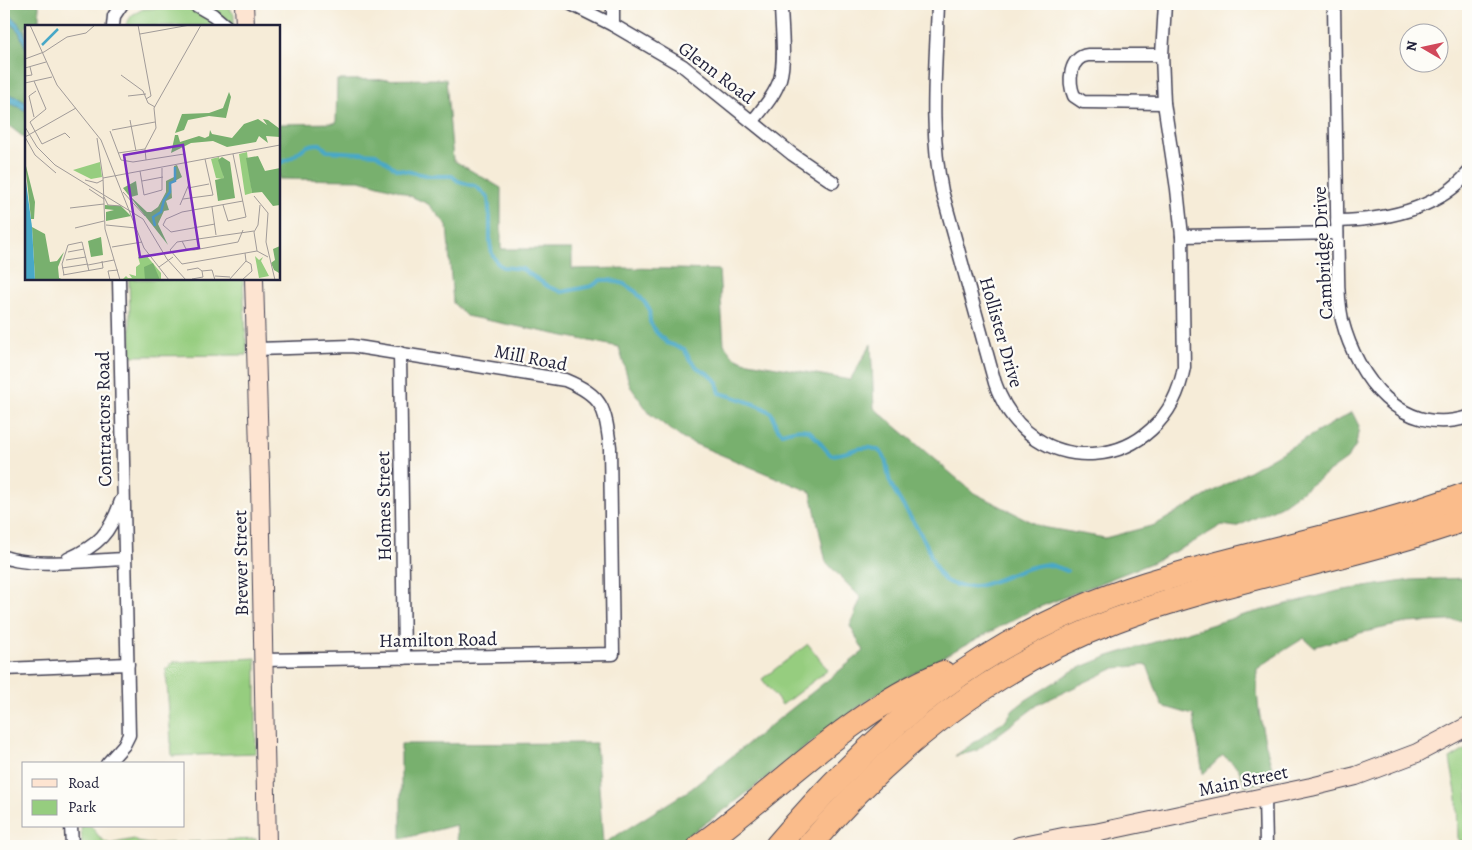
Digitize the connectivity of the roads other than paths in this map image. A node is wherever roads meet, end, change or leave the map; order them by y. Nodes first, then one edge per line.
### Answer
1 (122, 4) edge
2 (194, 4) edge
3 (244, 4) edge
4 (571, 4) edge
5 (613, 4) edge
6 (781, 4) edge
7 (938, 4) edge
8 (1165, 4) edge
9 (1334, 4) edge
10 (113, 25) edge
11 (225, 25) edge
12 (245, 25) edge
13 (613, 25) junction
14 (1162, 55) junction
15 (1164, 103) junction
16 (753, 122) junction
17 (1468, 173) edge
18 (833, 182) dead end
19 (1337, 227) junction
20 (1182, 236) junction
21 (119, 280) edge
22 (254, 280) edge
23 (257, 349) junction
24 (400, 353) junction
25 (1468, 417) edge
26 (124, 491) junction
27 (1468, 494) edge
28 (1468, 518) edge
29 (4, 557) edge
30 (125, 559) junction
31 (62, 562) junction
32 (613, 654) joint
33 (404, 658) junction
34 (263, 660) junction
35 (978, 662) junction
36 (128, 664) junction
37 (4, 669) edge
38 (1468, 726) edge
39 (109, 762) edge
40 (1265, 797) junction
41 (71, 828) edge
42 (1095, 833) junction
43 (72, 846) edge
44 (267, 846) edge
45 (700, 846) edge
46 (777, 846) edge
47 (809, 846) edge
48 (1019, 846) edge
49 (1061, 846) edge
50 (1266, 846) edge

1 - 10 street
2 - 11 street
3 - 12 main road
4 - 13 street, Glenn Road
5 - 13 street
6 - 16 street
7 - 20 street, Hollister Drive
8 - 14 street, Hollister Drive
9 - 19 street, Cambridge Drive
13 - 16 street, Glenn Road
14 - 15 street, Hollister Drive
14 - 15 street
15 - 20 street, Hollister Drive
16 - 18 street, Glenn Road
17 - 19 street
19 - 20 street
19 - 25 street, Cambridge Drive
21 - 26 street, Contractors Road
22 - 23 main road, Brewer Street
23 - 24 street, Mill Road
23 - 34 main road, Brewer Street
24 - 32 street, Mill Road
24 - 33 street, Holmes Street
26 - 30 street, Contractors Road
26 - 31 street
27 - 35 highway
28 - 47 highway
29 - 31 street
30 - 31 street
30 - 36 street, Contractors Road
32 - 33 street, Hamilton Road
33 - 34 street, Hamilton Road
34 - 44 main road, Brewer Street
35 - 45 highway
35 - 46 highway
36 - 37 street
36 - 39 street, Contractors Road
38 - 40 main road, Main Street
40 - 42 main road, Main Street
40 - 50 street
41 - 43 street
42 - 48 main road, Main Street
42 - 49 main road

